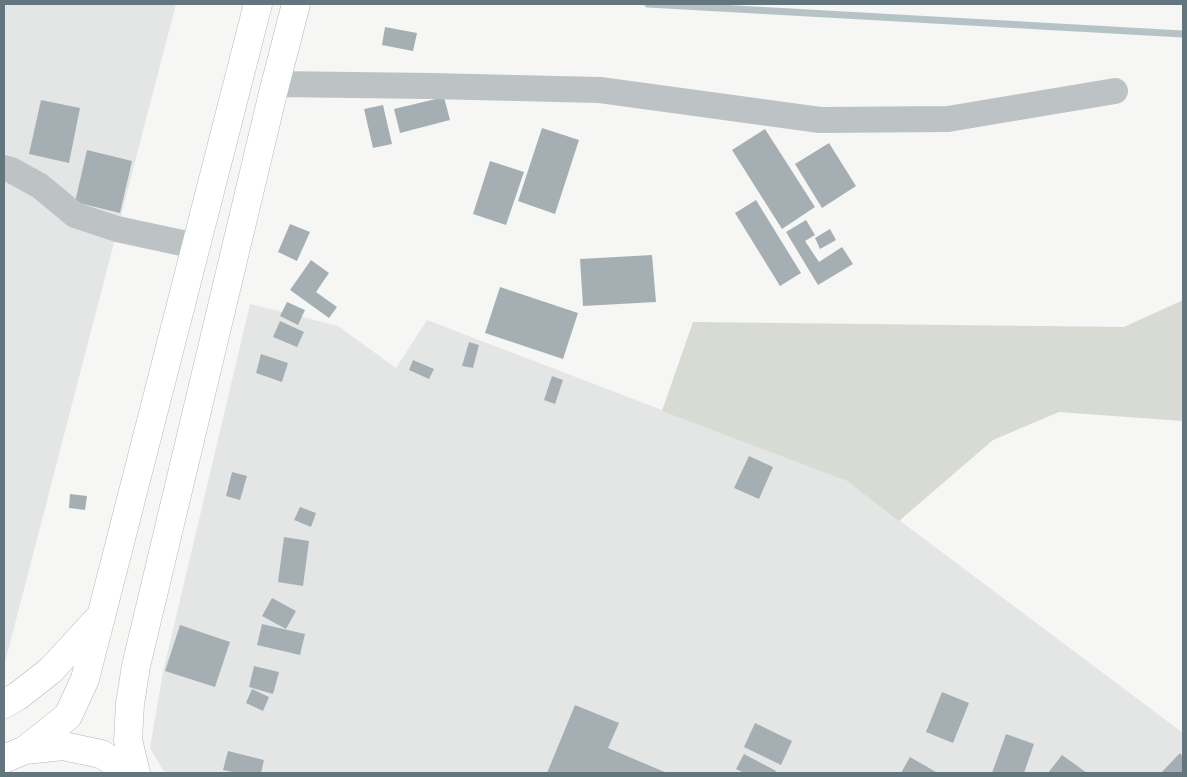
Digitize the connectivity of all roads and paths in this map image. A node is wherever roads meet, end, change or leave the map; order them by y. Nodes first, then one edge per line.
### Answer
1 (258, 4) edge
2 (296, 4) edge
3 (275, 84) junction
4 (1115, 91) dead end
5 (4, 168) edge
6 (196, 246) junction
7 (100, 617) junction
8 (4, 704) edge
9 (14, 755) edge
10 (132, 773) edge
11 (136, 773) edge

1 - 6 main road
2 - 3 main road
3 - 4 street
3 - 11 main road
5 - 6 street
6 - 7 main road
7 - 8 main road
7 - 9 main road
9 - 10 main road

